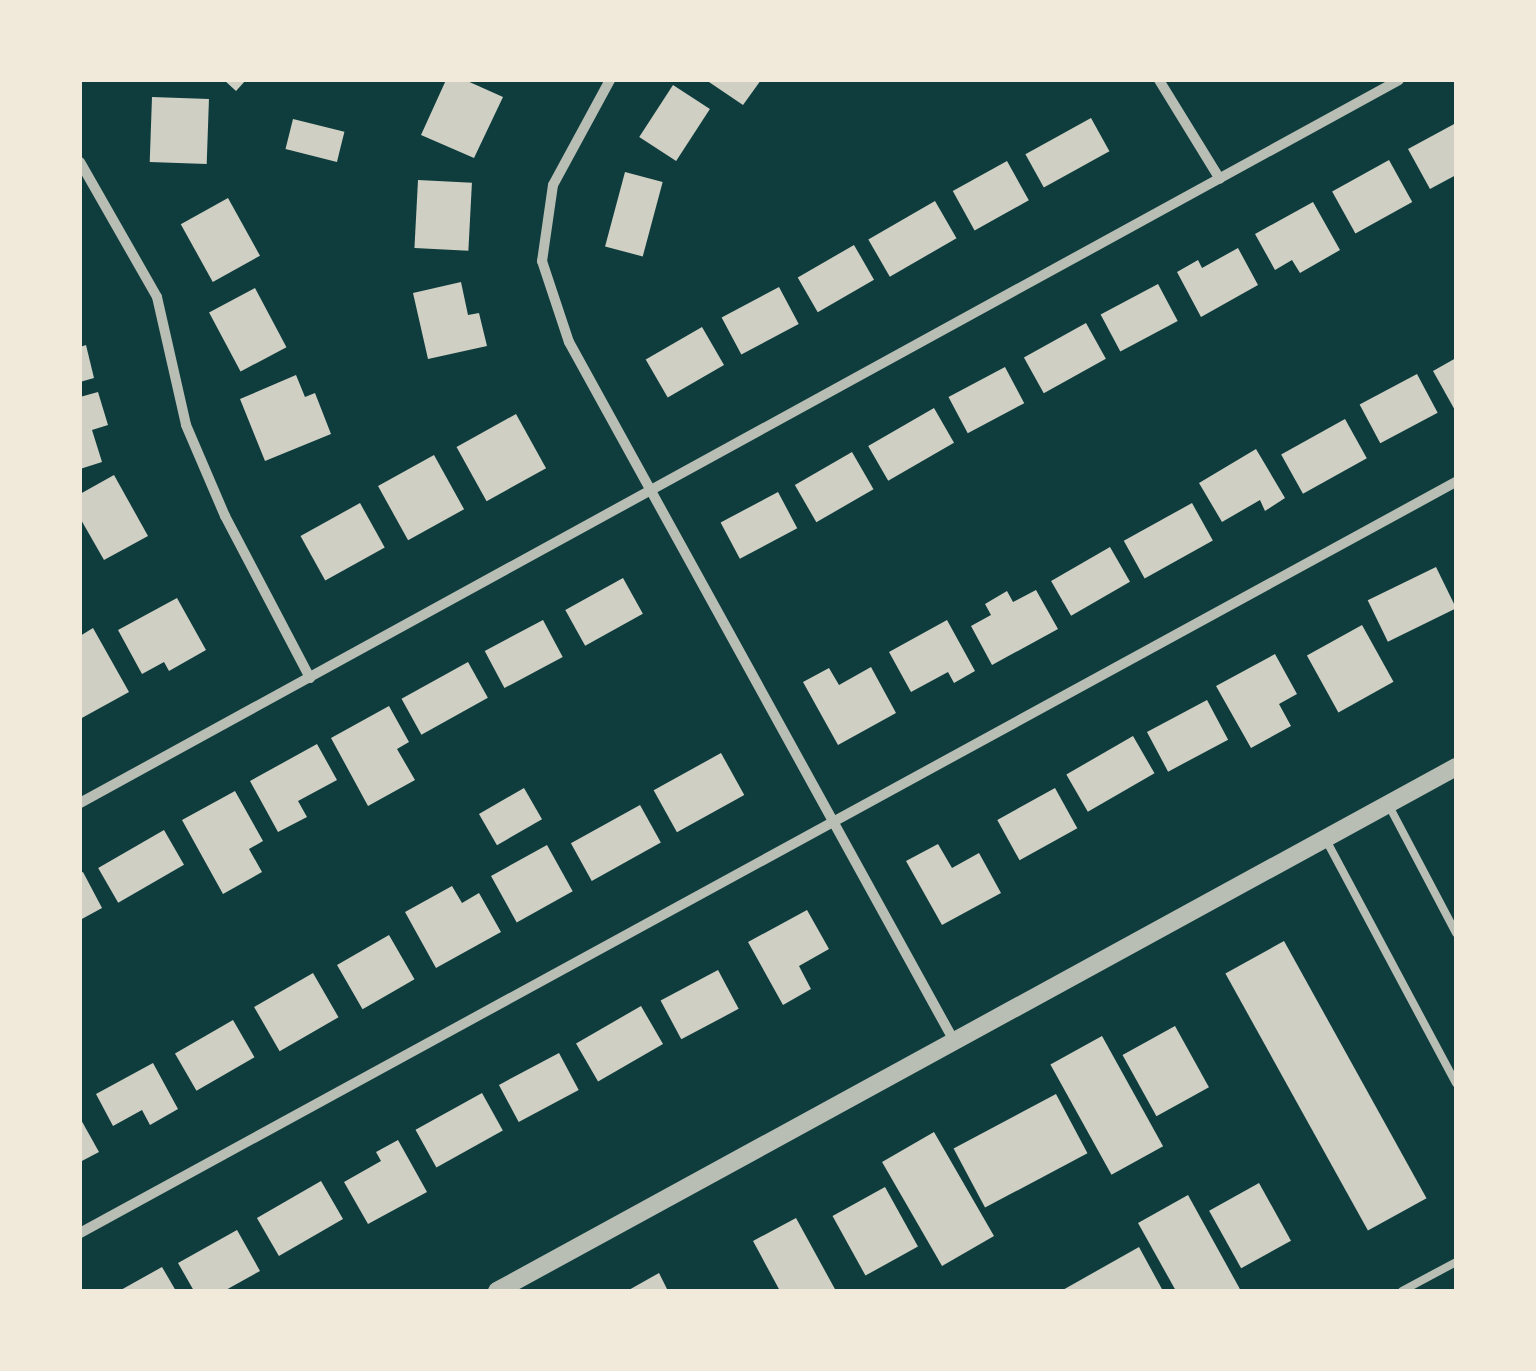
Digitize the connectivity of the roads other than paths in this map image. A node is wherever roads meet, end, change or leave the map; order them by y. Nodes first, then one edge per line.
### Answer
1 (610, 80) edge
2 (1159, 80) edge
3 (1400, 80) edge
4 (80, 162) edge
5 (1220, 179) junction
6 (1456, 482) edge
7 (654, 492) junction
8 (310, 678) junction
9 (1456, 767) edge
10 (80, 803) edge
11 (1388, 804) junction
12 (835, 823) junction
13 (1325, 838) junction
14 (1456, 934) edge
15 (954, 1041) junction
16 (1456, 1083) edge
17 (80, 1233) edge
18 (1456, 1262) edge
19 (497, 1291) edge
20 (1402, 1291) edge

1 - 7 street
2 - 5 street
3 - 5 street
4 - 8 street
5 - 7 street
6 - 12 street
7 - 8 street
7 - 12 street
8 - 10 street
9 - 11 street
11 - 13 street
11 - 14 lane
12 - 15 street
12 - 17 street
13 - 15 street
13 - 16 lane
15 - 19 street
18 - 20 lane

